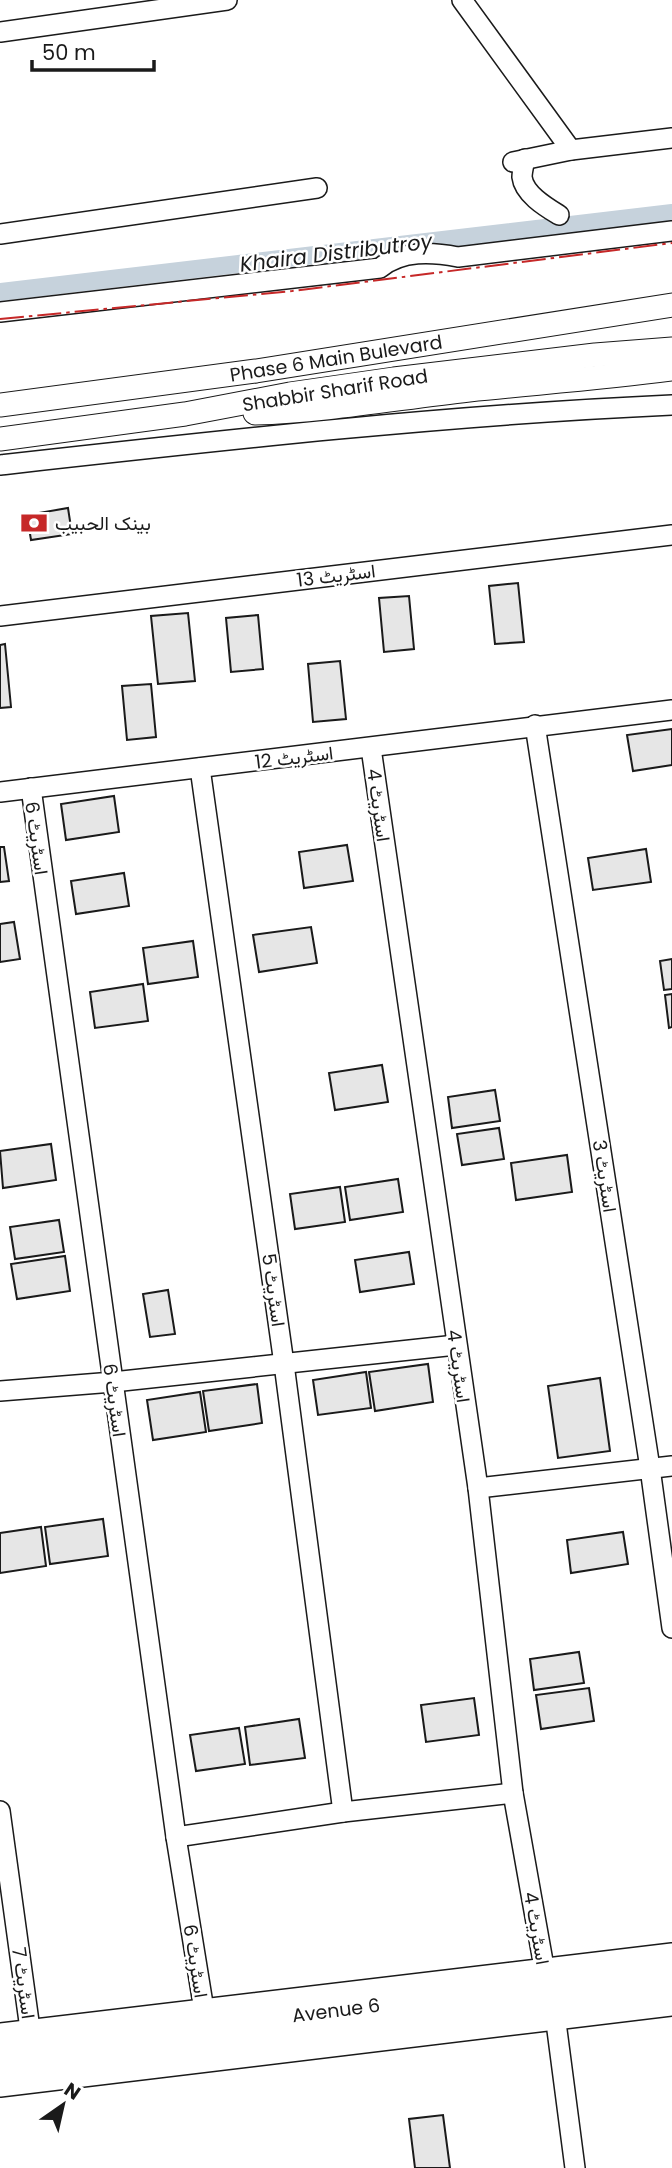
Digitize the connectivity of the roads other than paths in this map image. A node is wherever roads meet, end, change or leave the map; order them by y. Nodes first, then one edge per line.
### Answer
1 (227, 0) edge
2 (463, 0) edge
3 (0, 32) edge
4 (672, 138) edge
5 (570, 150) junction
6 (317, 188) dead end
7 (559, 215) dead end
8 (672, 231) edge
9 (0, 234) edge
10 (672, 305) edge
11 (0, 312) edge
12 (594, 318) junction
13 (672, 321) edge
14 (672, 349) edge
15 (672, 369) edge
16 (597, 379) junction
17 (672, 382) edge
18 (0, 405) edge
19 (672, 405) edge
20 (185, 414) junction
21 (0, 439) edge
22 (0, 465) edge
23 (672, 535) edge
24 (0, 616) edge
25 (672, 710) edge
26 (535, 725) junction
27 (371, 748) junction
28 (200, 768) junction
29 (30, 788) junction
30 (0, 792) edge
31 (456, 1345) junction
32 (284, 1364) junction
33 (113, 1382) junction
34 (0, 1391) edge
35 (672, 1466) edge
36 (650, 1468) junction
37 (478, 1488) junction
38 (672, 1628) edge
39 (513, 1793) junction
40 (0, 1811) edge
41 (343, 1812) junction
42 (176, 1837) junction
43 (672, 1953) edge
44 (672, 1970) edge
45 (672, 1989) edge
46 (550, 1994) junction
47 (672, 2006) edge
48 (204, 2010) junction
49 (30, 2029) junction
50 (0, 2033) edge
51 (0, 2052) edge
52 (0, 2070) edge
53 (0, 2087) edge
54 (575, 2168) edge

1 - 3 street
2 - 5 street
4 - 5 street
5 - 7 street
6 - 9 street
8 - 11 street
10 - 12 main road, Phase 6 Main Bulevard
12 - 13 main road
12 - 18 main road, Phase 6 Main Bulevard
14 - 20 main road, Shabbir Sharif Road
15 - 16 main road
16 - 17 main road
16 - 20 main road
19 - 22 street
20 - 21 main road, Shabbir Sharif Road
23 - 24 street, اسٹریٹ 13
25 - 26 street, اسٹریٹ 12
26 - 27 street, اسٹریٹ 12
26 - 36 street, اسٹریٹ 3
27 - 28 street, اسٹریٹ 12
27 - 31 street, اسٹریٹ 4
28 - 29 street, اسٹریٹ 12
28 - 32 street, اسٹریٹ 5
29 - 30 street, اسٹریٹ 12
29 - 33 street, اسٹریٹ 6
31 - 32 street
31 - 37 street, اسٹریٹ 4
32 - 33 street
32 - 41 street, اسٹریٹ 5
33 - 34 street
33 - 42 street, اسٹریٹ 6
35 - 36 street
36 - 37 street
36 - 38 street, اسٹریٹ 3
37 - 39 street, اسٹریٹ 4
39 - 41 street
39 - 46 street, اسٹریٹ 4
40 - 49 street, اسٹریٹ 7
41 - 42 street
42 - 48 street, اسٹریٹ 6
43 - 46 street
44 - 46 main road, Avenue 6
45 - 46 main road, Avenue 6
46 - 47 street
46 - 48 street
46 - 51 main road, Avenue 6
46 - 52 main road, Avenue 6
46 - 53 street
46 - 54 street, اسٹریٹ 4
48 - 49 street
49 - 50 street

